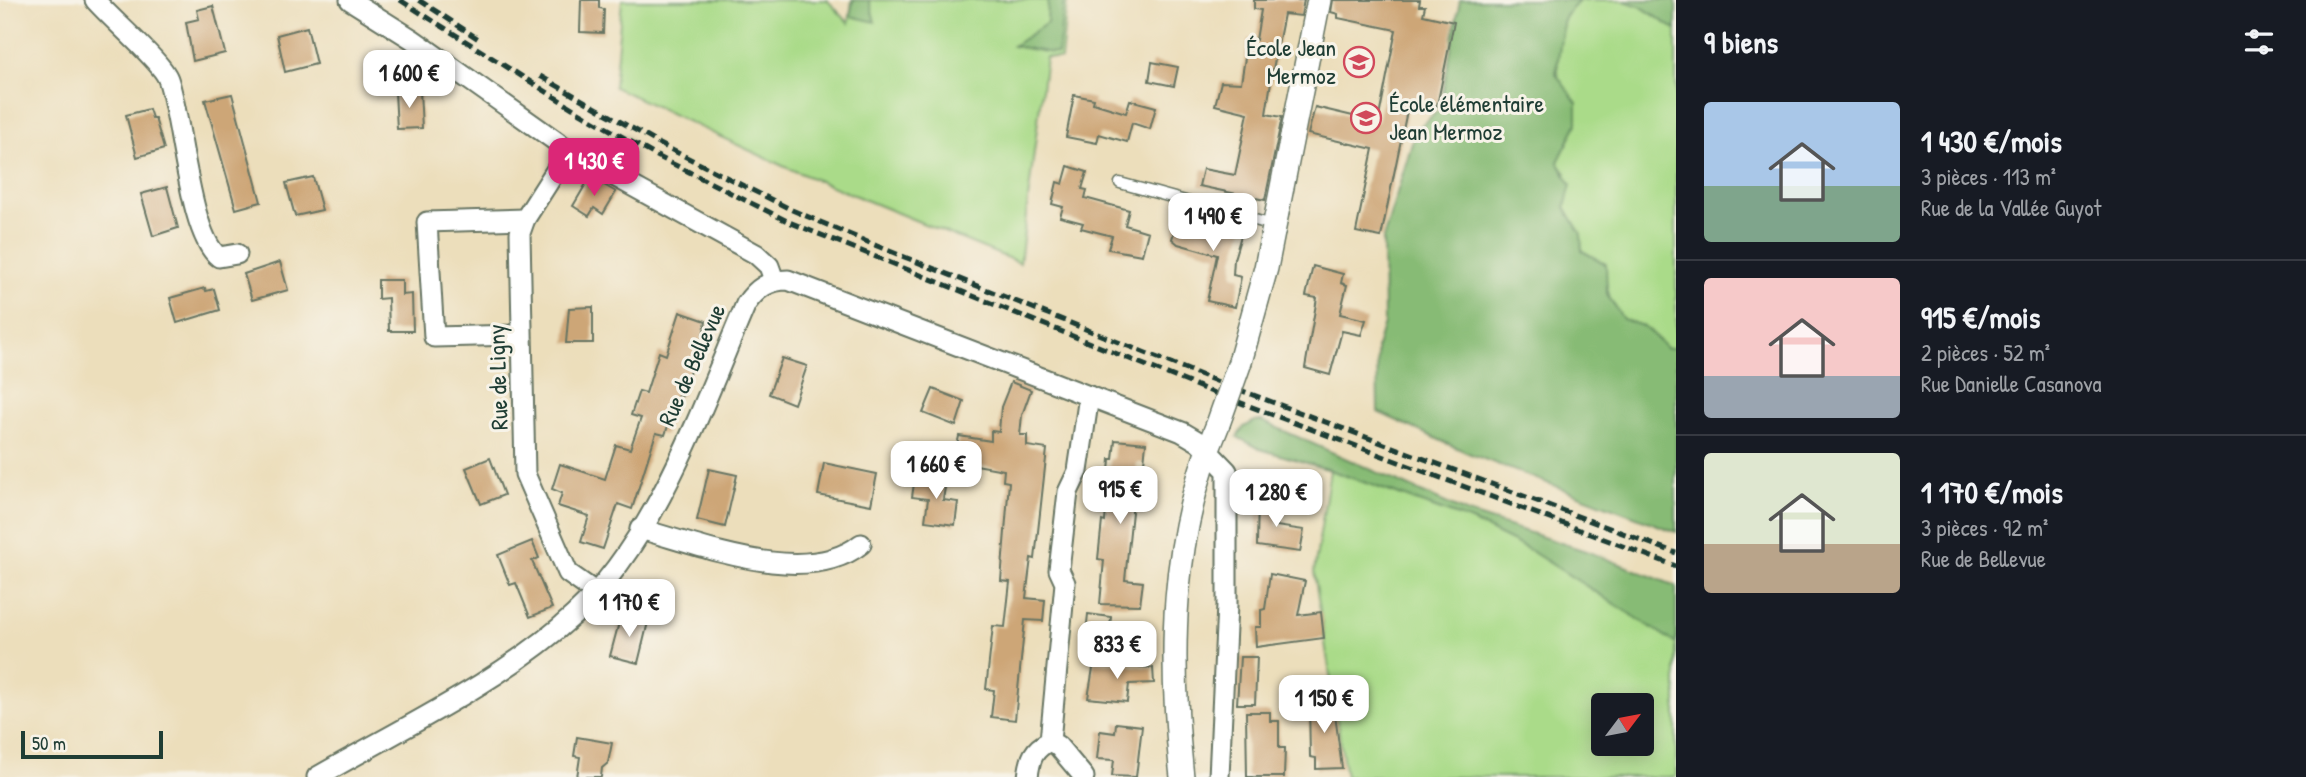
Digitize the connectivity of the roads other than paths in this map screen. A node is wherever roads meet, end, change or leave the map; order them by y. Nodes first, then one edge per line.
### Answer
1 (95, 0) edge
2 (350, 0) edge
3 (1319, 0) edge
4 (569, 150) junction
5 (1120, 183) dead end
6 (525, 219) junction
7 (1274, 225) junction
8 (237, 254) dead end
9 (775, 280) junction
10 (521, 335) junction
11 (1088, 396) junction
12 (1207, 450) junction
13 (640, 529) junction
14 (861, 544) dead end
15 (595, 592) junction
16 (1050, 741) junction
17 (317, 777) edge
18 (1028, 777) edge
19 (1084, 777) edge
20 (1182, 777) edge
21 (1219, 777) edge

1 - 8 street
2 - 4 street
3 - 7 street
4 - 6 street, Rue de Ligny
4 - 9 street
5 - 7 lane
6 - 10 street, Rue de Ligny
6 - 10 street
7 - 12 street, bridge
9 - 11 street
9 - 13 street, Rue de Bellevue
10 - 15 street, Rue de Ligny
11 - 12 street
11 - 16 street
12 - 20 street
12 - 21 street
13 - 14 street
13 - 15 street, Rue de Bellevue
15 - 17 street, Rue de Bellevue
16 - 18 street
16 - 19 street

